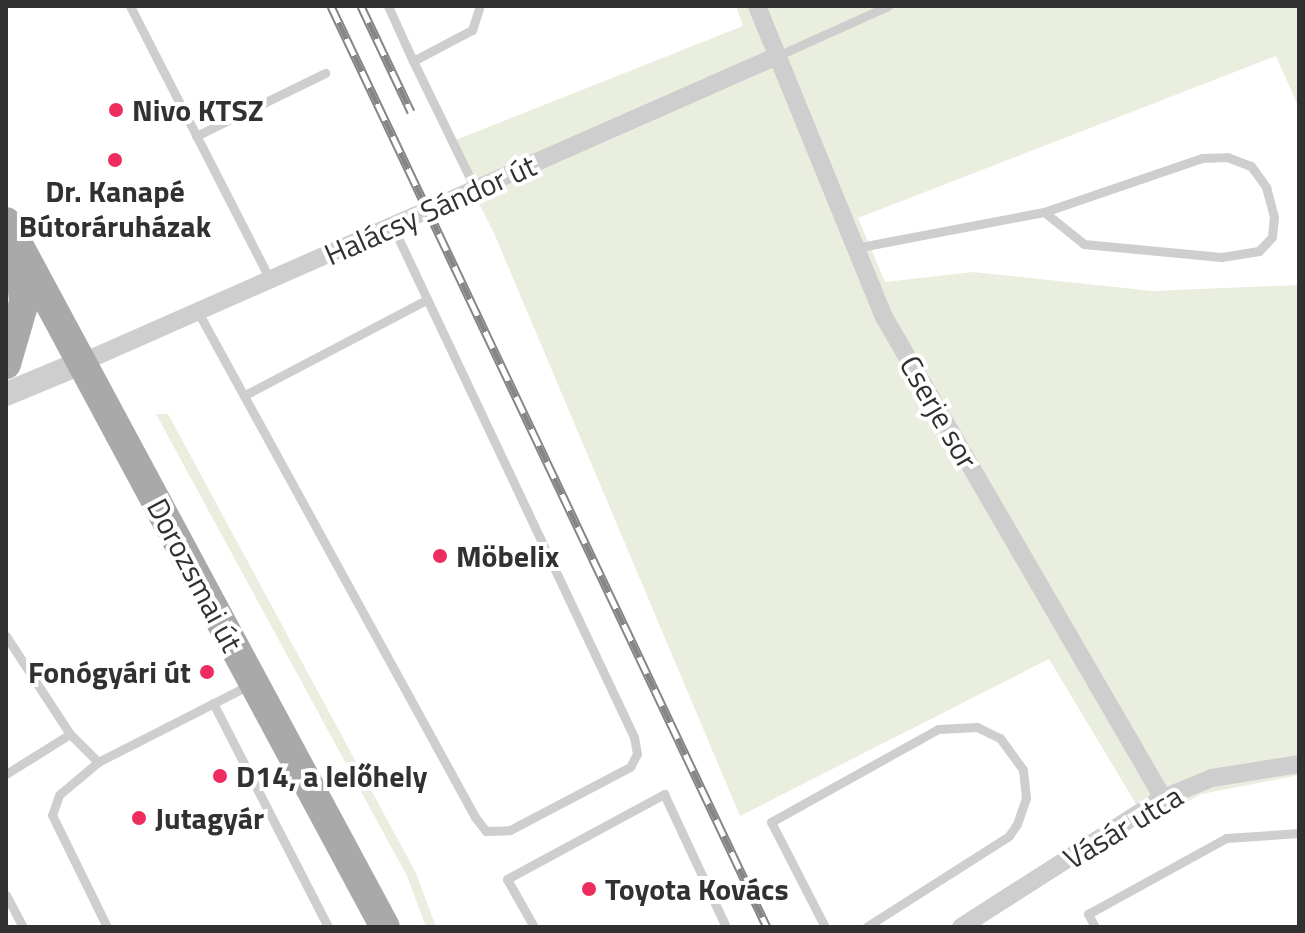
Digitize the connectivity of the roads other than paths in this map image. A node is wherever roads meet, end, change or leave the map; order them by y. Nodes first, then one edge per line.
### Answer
1 (130, 6) edge
2 (388, 6) edge
3 (480, 6) edge
4 (757, 6) edge
5 (888, 6) edge
6 (777, 56) junction
7 (413, 61) junction
8 (325, 73) dead end
9 (196, 136) junction
10 (476, 190) junction
11 (1044, 212) junction
12 (393, 227) junction
13 (12, 233) edge
14 (854, 249) junction
15 (270, 280) junction
16 (426, 300) junction
17 (198, 312) junction
18 (83, 362) junction
19 (6, 364) edge
20 (6, 394) edge
21 (245, 395) junction
22 (6, 636) edge
23 (252, 683) junction
24 (213, 703) junction
25 (70, 734) junction
26 (98, 762) junction
27 (1299, 764) edge
28 (6, 774) edge
29 (1163, 798) junction
30 (1299, 833) edge
31 (6, 895) edge
32 (23, 927) edge
33 (107, 927) edge
34 (328, 927) edge
35 (385, 927) edge
36 (534, 927) edge
37 (726, 927) edge
38 (825, 927) edge
39 (866, 927) edge
40 (961, 927) edge
41 (1095, 927) edge

1 - 9 lane
2 - 7 lane
3 - 7 lane
4 - 6 street, Cserje sor
5 - 6 lane
6 - 10 street, Halácsy Sándor út
6 - 14 street, Cserje sor
7 - 10 lane
8 - 9 lane
9 - 15 lane
10 - 12 street, Halácsy Sándor út
11 - 11 lane
11 - 14 lane
12 - 15 street, Halácsy Sándor út
12 - 16 lane
13 - 18 main road, Dorozsmai út
13 - 19 main road
14 - 29 street, Cserje sor
15 - 17 street, Halácsy Sándor út
16 - 21 lane
16 - 21 lane
17 - 18 street, Halácsy Sándor út
17 - 21 lane
18 - 20 street
18 - 23 main road, Dorozsmai út
22 - 25 lane
23 - 24 lane
23 - 35 main road, Dorozsmai út
24 - 26 lane
24 - 34 lane
25 - 26 lane
25 - 28 lane
26 - 33 lane
27 - 29 street, Vásár utca
29 - 40 street, Vásár utca
30 - 41 lane
31 - 32 lane
36 - 37 lane
38 - 39 lane

